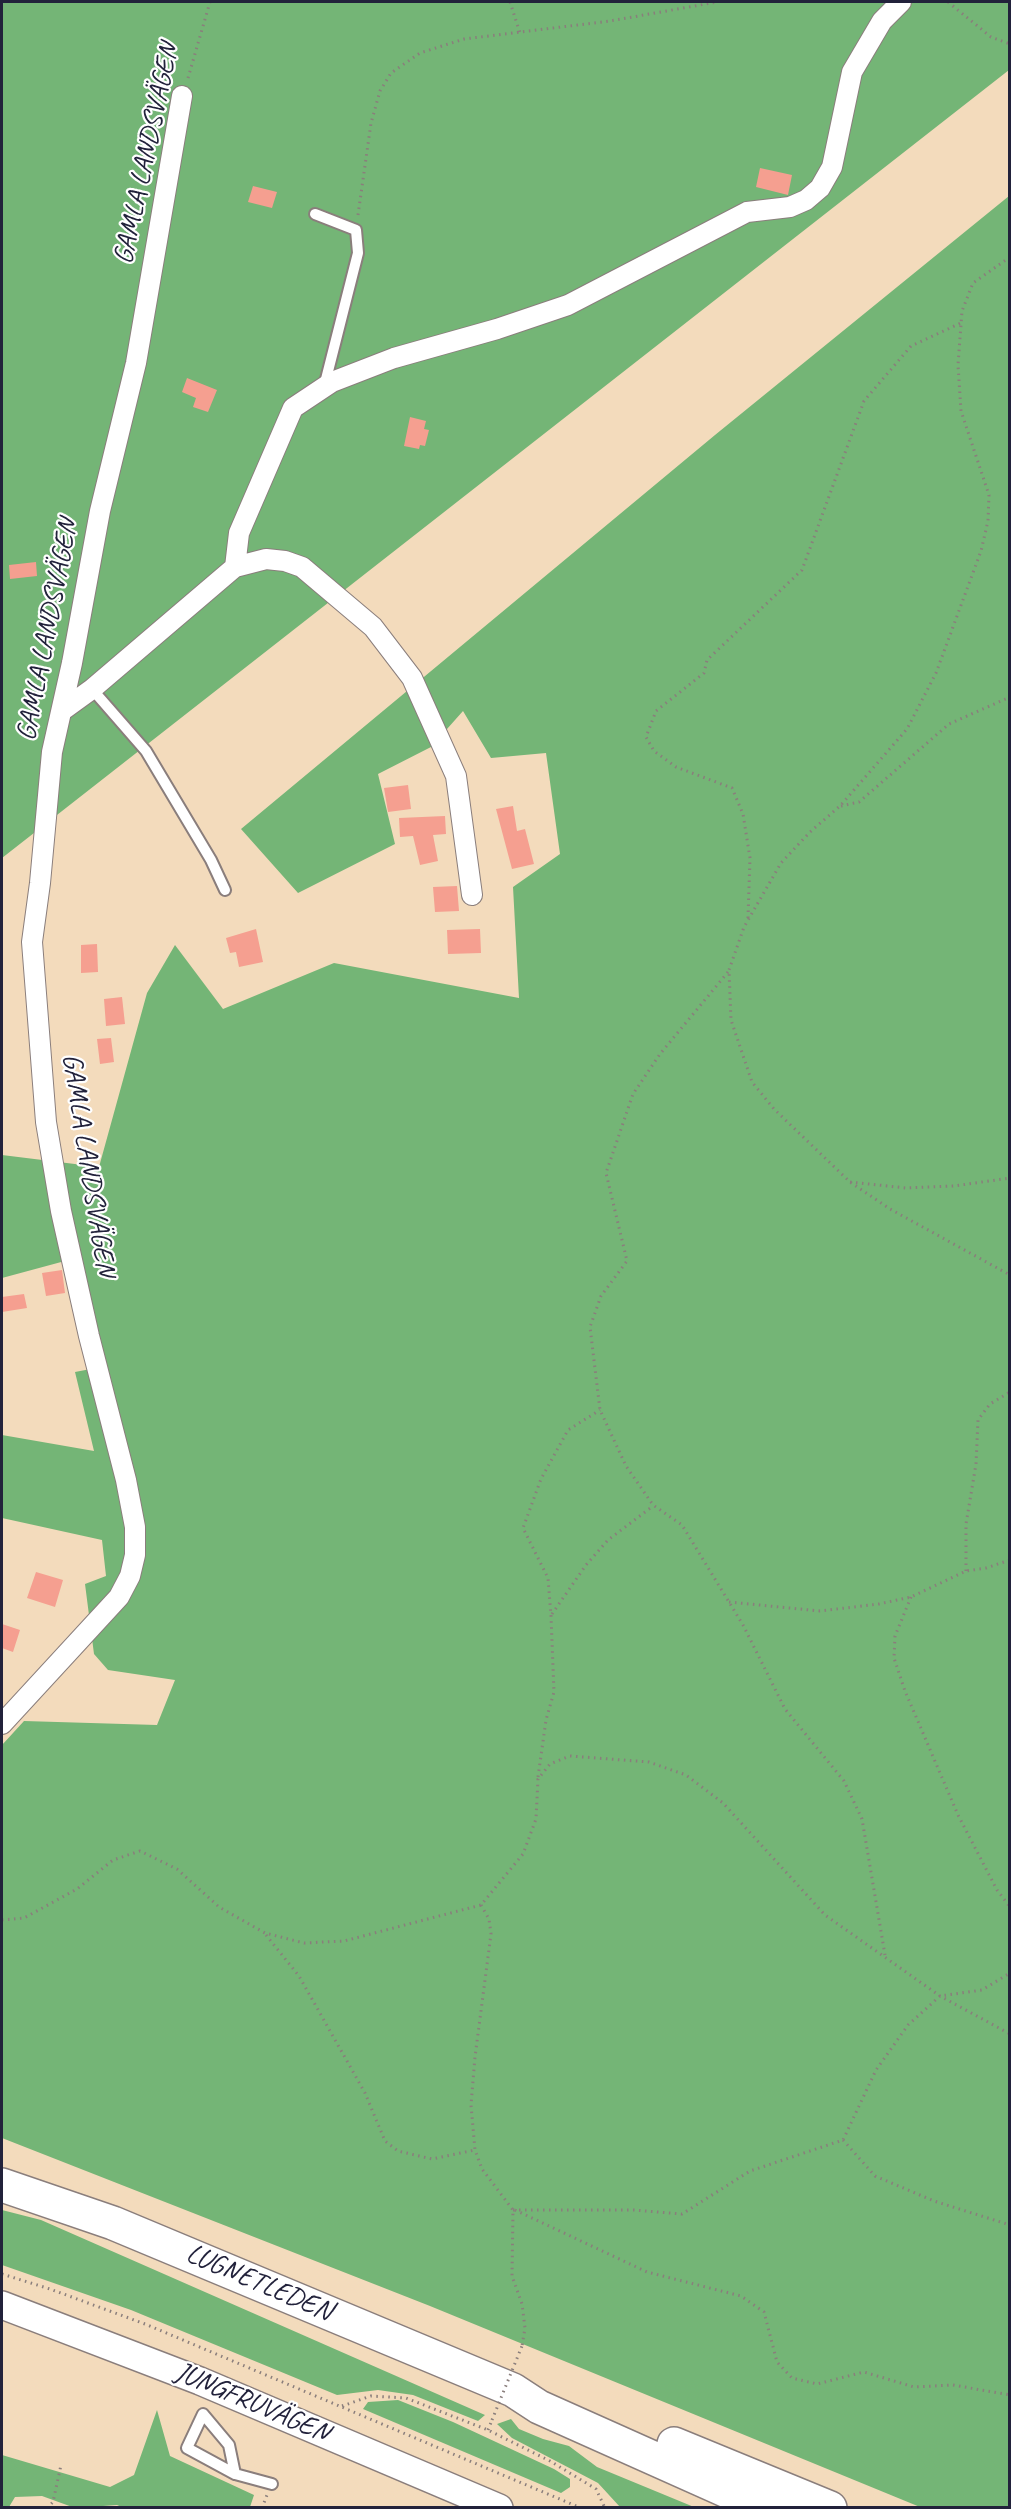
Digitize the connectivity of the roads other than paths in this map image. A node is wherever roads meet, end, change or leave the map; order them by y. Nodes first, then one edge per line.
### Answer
1 (901, 2) edge
2 (182, 96) road end
3 (315, 214) dead end
4 (324, 387) junction
5 (235, 567) junction
6 (92, 689) junction
7 (63, 710) junction
8 (225, 890) dead end
9 (472, 895) dead end
10 (2, 1724) edge
11 (2, 2185) edge
12 (2, 2305) edge
13 (235, 2474) junction
14 (272, 2484) dead end
15 (779, 2502) edge
16 (499, 2508) edge
17 (830, 2508) edge

1 - 4 street
2 - 7 street, GAMLA LANDSVÄGEN
3 - 4 lane
4 - 5 street
5 - 6 street
5 - 9 street
6 - 7 street
6 - 8 lane
7 - 10 street, GAMLA LANDSVÄGEN
11 - 15 highway, LUGNETLEDEN
12 - 16 street, JUNGFRUVÄGEN
13 - 13 lane
13 - 14 lane
15 - 17 highway, LUGNETLEDEN

